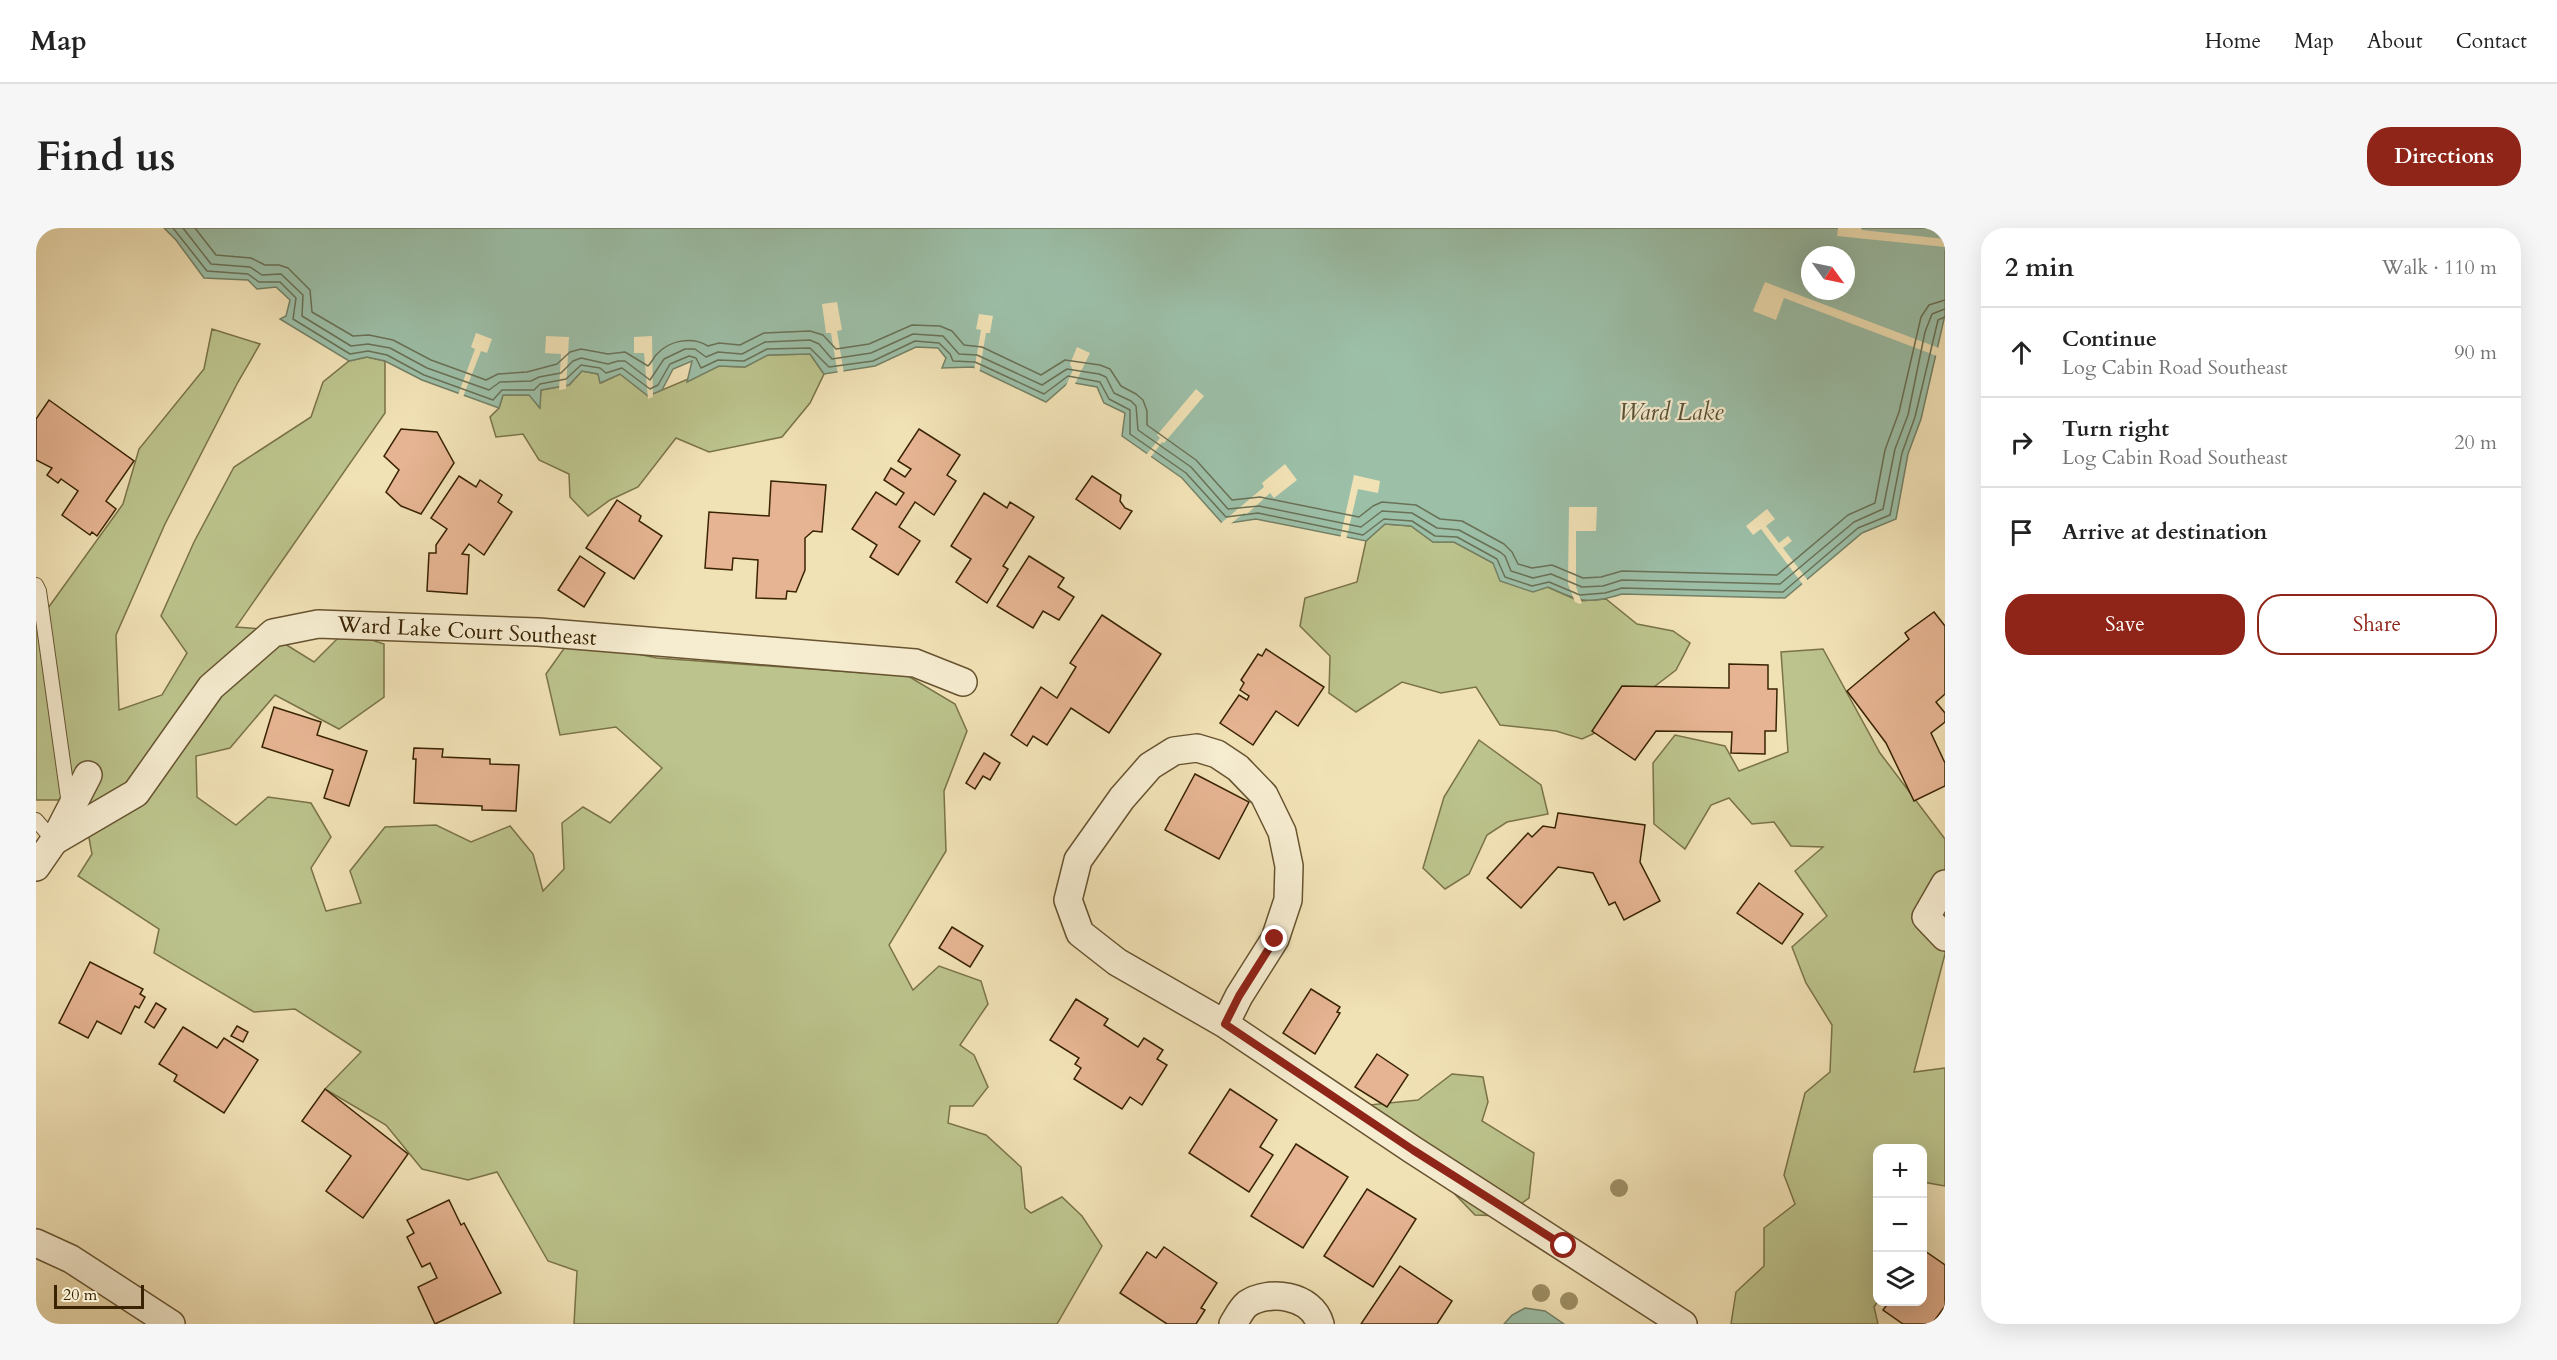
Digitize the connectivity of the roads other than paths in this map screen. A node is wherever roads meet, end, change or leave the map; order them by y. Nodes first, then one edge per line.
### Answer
1 (36, 585) edge
2 (963, 682) dead end
3 (88, 775) dead end
4 (70, 810) junction
5 (36, 820) edge
6 (54, 841) junction
7 (36, 867) edge
8 (1945, 884) edge
9 (1945, 937) edge
10 (1225, 1024) junction
11 (36, 1243) edge
12 (171, 1324) edge
13 (1233, 1324) edge
14 (1320, 1324) edge
15 (1683, 1324) edge

1 - 4 lane
2 - 6 street, Ward Lake Court Southeast
3 - 4 street
4 - 6 street
5 - 6 lane
6 - 7 street
8 - 9 street
10 - 10 street
10 - 15 street
11 - 12 street
13 - 14 street

